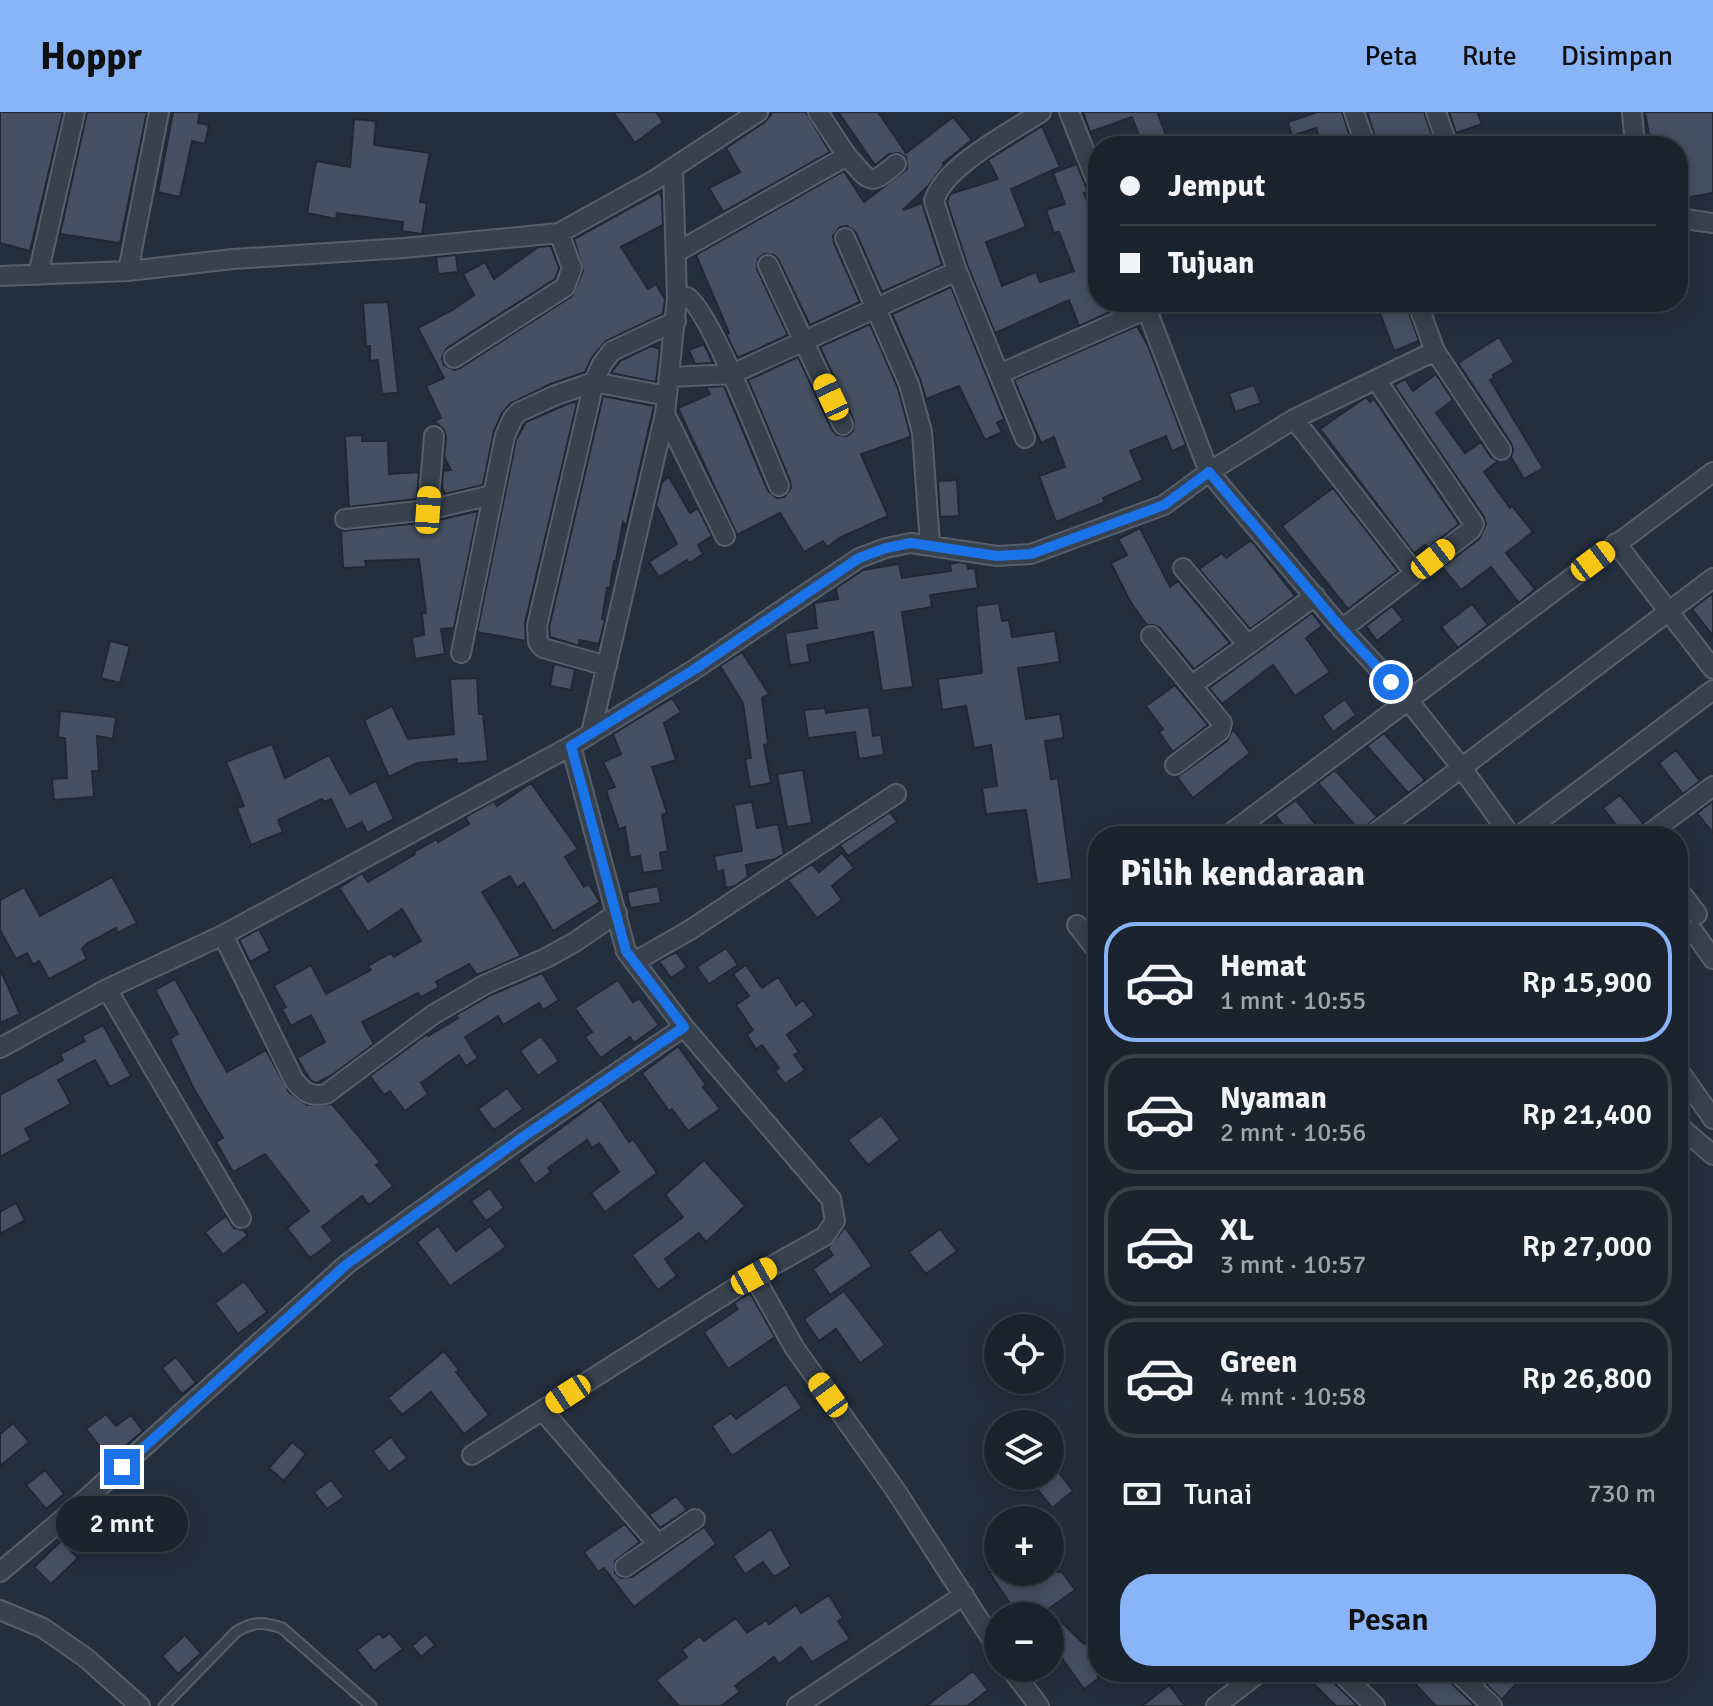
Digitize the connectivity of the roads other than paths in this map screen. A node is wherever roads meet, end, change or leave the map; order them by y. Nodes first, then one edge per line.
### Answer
1 (75, 112) edge
2 (159, 112) edge
3 (758, 112) edge
4 (818, 112) edge
5 (1041, 112) edge
6 (1069, 112) edge
7 (1354, 112) edge
8 (1436, 112) edge
9 (1632, 112) edge
10 (1362, 136) edge
11 (1444, 136) edge
12 (1634, 136) edge
13 (847, 156) junction
14 (1088, 160) edge
15 (896, 164) dead end
16 (673, 168) junction
17 (1688, 219) edge
18 (1713, 223) edge
19 (559, 233) junction
20 (845, 238) dead end
21 (677, 252) junction
22 (768, 265) dead end
23 (128, 271) junction
24 (957, 271) junction
25 (38, 275) junction
26 (0, 276) edge
27 (677, 298) junction
28 (877, 309) junction
29 (1132, 312) edge
30 (1147, 312) edge
31 (1421, 312) edge
32 (676, 321) junction
33 (806, 342) junction
34 (1435, 351) junction
35 (454, 358) dead end
36 (732, 374) junction
37 (999, 374) junction
38 (670, 377) junction
39 (1377, 381) junction
40 (594, 382) junction
41 (666, 405) junction
42 (1294, 419) junction
43 (843, 425) dead end
44 (434, 436) dead end
45 (1025, 438) dead end
46 (1501, 450) dead end
47 (1209, 472) junction
48 (1713, 472) edge
49 (779, 486) dead end
50 (492, 495) junction
51 (428, 510) junction
52 (345, 519) dead end
53 (725, 536) dead end
54 (1616, 543) junction
55 (930, 544) junction
56 (1183, 568) dead end
57 (1415, 573) junction
58 (1713, 578) edge
59 (1315, 596) junction
60 (1669, 612) junction
61 (1342, 629) junction
62 (1151, 636) dead end
63 (1248, 645) junction
64 (461, 653) dead end
65 (607, 666) junction
66 (1713, 669) edge
67 (1192, 685) junction
68 (1713, 690) edge
69 (1408, 700) junction
70 (591, 733) junction
71 (571, 746) junction
72 (1175, 765) dead end
73 (1461, 767) junction
74 (1711, 792) edge
75 (896, 794) dead end
76 (1240, 826) edge
77 (1384, 826) edge
78 (1504, 826) edge
79 (1532, 826) edge
80 (1661, 826) edge
81 (1688, 908) edge
82 (617, 913) junction
83 (1077, 925) dead end
84 (223, 935) junction
85 (1088, 939) edge
86 (1713, 959) edge
87 (634, 962) junction
88 (107, 989) junction
89 (684, 1027) junction
90 (0, 1048) edge
91 (1688, 1083) edge
92 (1713, 1119) edge
93 (1688, 1134) edge
94 (1713, 1155) edge
95 (241, 1218) dead end
96 (754, 1276) junction
97 (542, 1410) junction
98 (472, 1455) dead end
99 (695, 1519) dead end
100 (657, 1543) junction
101 (625, 1567) dead end
102 (0, 1572) edge
103 (964, 1595) junction
104 (0, 1610) edge
105 (984, 1627) edge
106 (1021, 1682) edge
107 (1247, 1682) edge
108 (1350, 1682) edge
109 (1467, 1682) edge
110 (140, 1706) edge
111 (164, 1706) edge
112 (371, 1706) edge
113 (797, 1706) edge
114 (1039, 1706) edge
115 (1216, 1706) edge
116 (1375, 1706) edge
117 (1492, 1706) edge

1 - 25 street
2 - 23 street
3 - 16 street
4 - 13 street
5 - 24 street
6 - 14 street
7 - 10 street
8 - 11 street
9 - 12 street
13 - 15 street
13 - 21 street
16 - 19 street
16 - 21 street
17 - 18 street
19 - 23 street
19 - 35 street
20 - 28 street
21 - 27 street
22 - 33 street
23 - 25 street
24 - 28 street
24 - 37 street
25 - 26 street
27 - 32 street
27 - 36 street
28 - 33 street
28 - 55 street
29 - 37 street
30 - 47 street
31 - 34 street
32 - 38 street
32 - 40 street
33 - 36 street
33 - 43 street
34 - 39 street
34 - 46 street
36 - 38 street
36 - 49 street
37 - 45 street
38 - 41 street
39 - 42 street
39 - 57 street
40 - 41 street
40 - 50 street
40 - 65 street
41 - 53 street
41 - 65 street
42 - 47 street
42 - 57 street
44 - 51 street
47 - 55 street
47 - 59 street
48 - 54 street
50 - 51 street
50 - 64 street
51 - 52 street
54 - 60 street
54 - 69 street
55 - 70 street
56 - 63 street
57 - 61 street
58 - 60 street
59 - 61 street
59 - 63 street
60 - 66 street
60 - 73 street
61 - 69 street
62 - 67 street
63 - 67 street
65 - 70 street
67 - 72 street
68 - 79 street
69 - 73 street
69 - 76 street
70 - 71 street
71 - 82 street
71 - 84 street
73 - 77 street
73 - 78 street
74 - 80 street
75 - 87 street
81 - 86 street
82 - 84 street
82 - 87 street
83 - 85 street
84 - 88 street
87 - 89 street
88 - 90 street
88 - 95 street
89 - 96 street
89 - 102 street
91 - 92 street
93 - 94 street
96 - 97 street
96 - 103 street
97 - 98 street
97 - 100 street
99 - 100 street
100 - 101 street
103 - 105 street
103 - 113 street
104 - 110 street
106 - 114 street
107 - 115 street
108 - 116 street
109 - 117 street
111 - 112 lane

